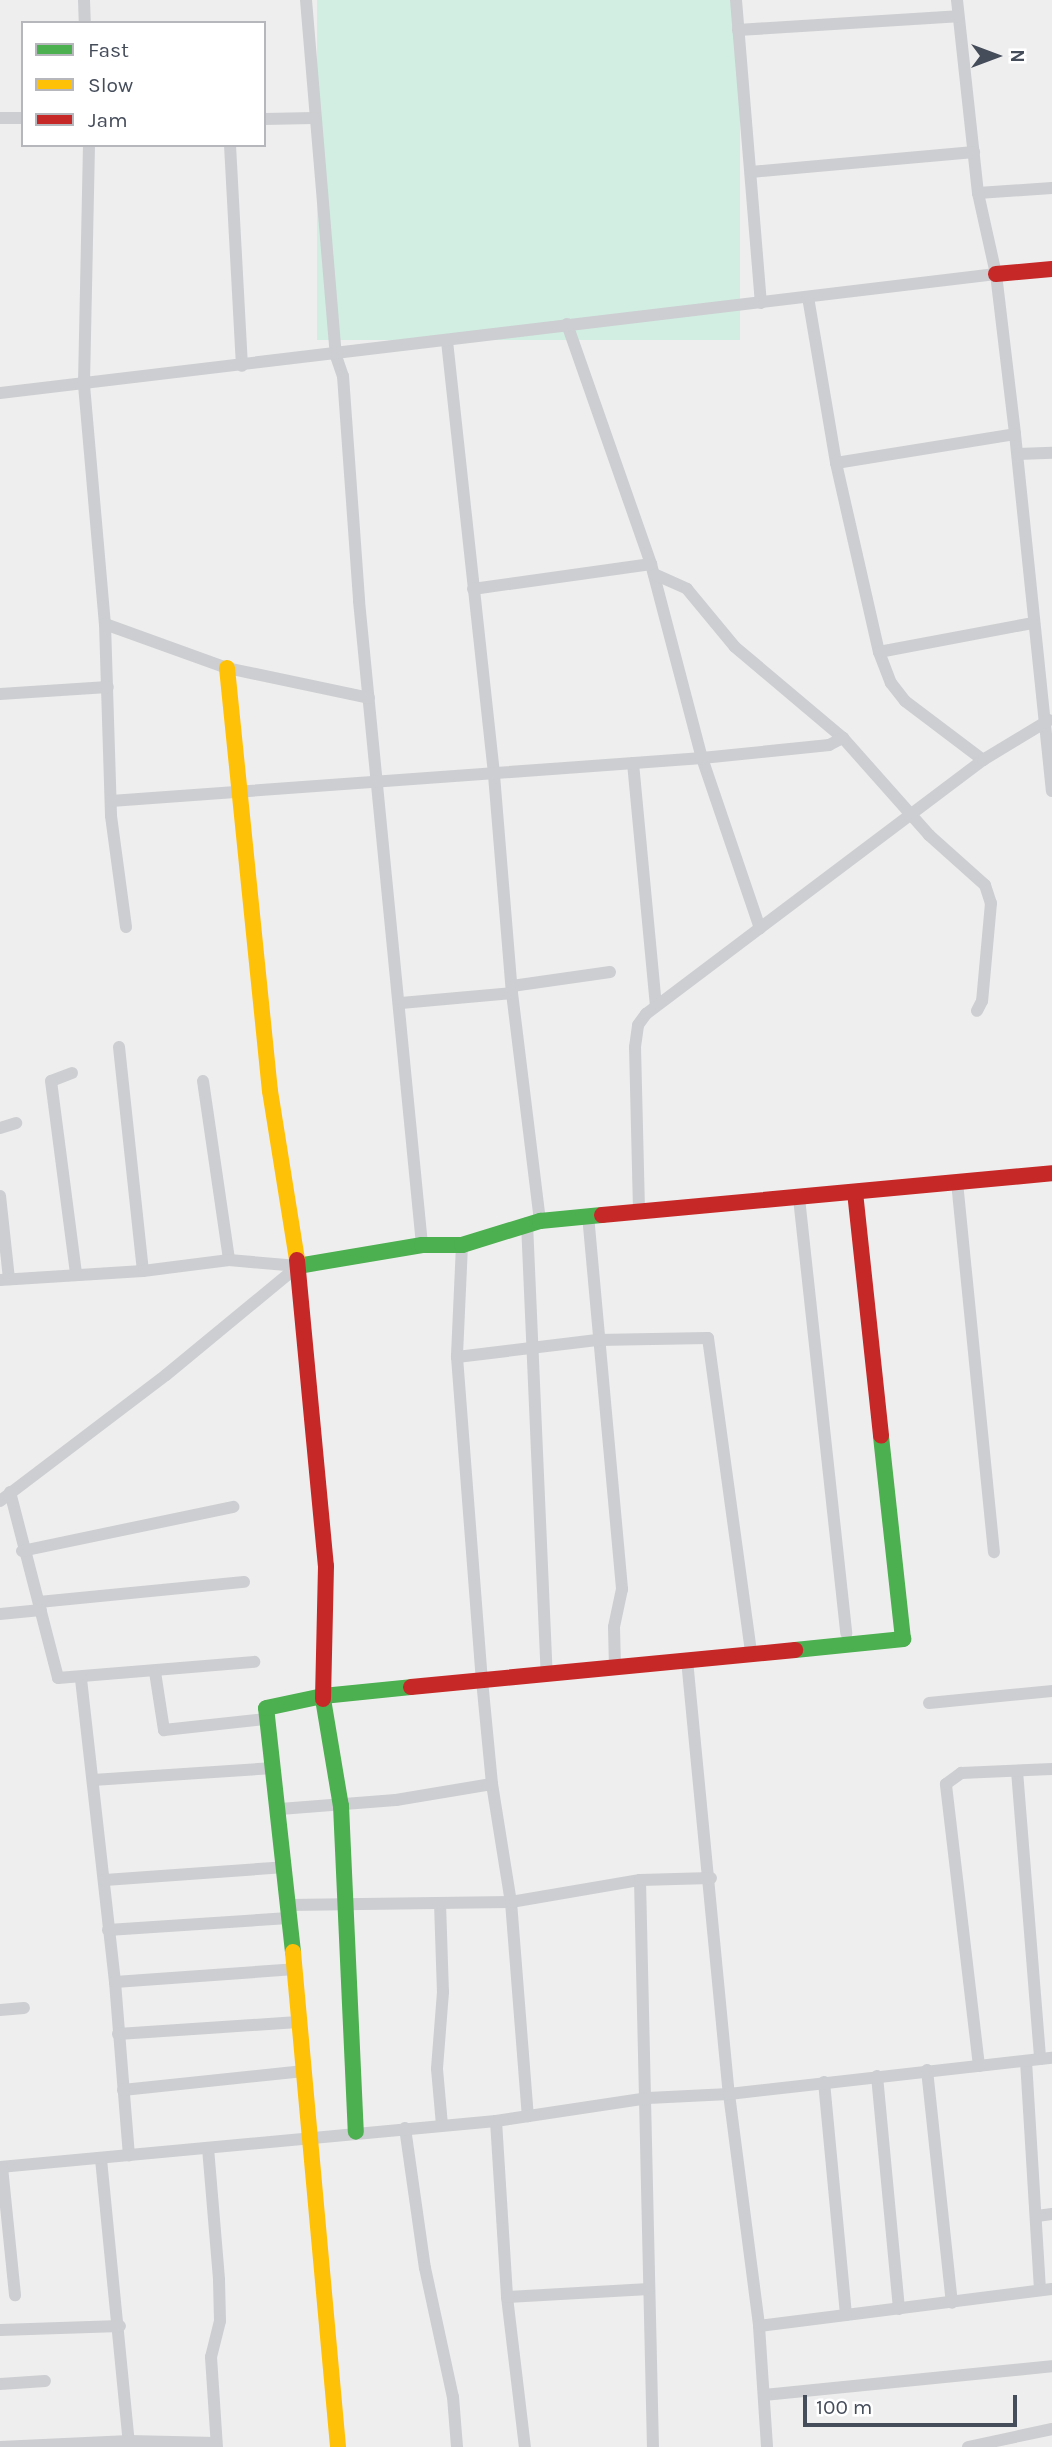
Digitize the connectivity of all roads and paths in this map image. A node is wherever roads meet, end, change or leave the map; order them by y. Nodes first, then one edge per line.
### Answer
1 (84, 0) edge
2 (306, 0) edge
3 (736, 0) edge
4 (957, 0) edge
5 (958, 16) junction
6 (85, 21) edge
7 (738, 30) junction
8 (0, 118) edge
9 (21, 118) edge
10 (314, 118) junction
11 (266, 120) edge
12 (89, 147) edge
13 (230, 147) edge
14 (974, 152) junction
15 (751, 172) junction
16 (1052, 188) edge
17 (978, 193) junction
18 (1052, 269) edge
19 (996, 274) junction
20 (808, 297) junction
21 (761, 303) junction
22 (567, 324) junction
23 (447, 341) junction
24 (336, 356) junction
25 (242, 366) junction
26 (84, 385) junction
27 (0, 393) edge
28 (1015, 434) junction
29 (1052, 453) edge
30 (1018, 454) junction
31 (836, 463) junction
32 (652, 569) junction
33 (473, 589) junction
34 (1032, 623) junction
35 (105, 624) junction
36 (879, 652) junction
37 (227, 668) junction
38 (108, 688) junction
39 (0, 694) edge
40 (369, 698) junction
41 (1048, 721) edge
42 (843, 738) junction
43 (702, 758) junction
44 (983, 760) junction
45 (633, 763) junction
46 (494, 775) junction
47 (377, 780) junction
48 (241, 791) junction
49 (1052, 791) edge
50 (111, 801) junction
51 (914, 816) junction
52 (126, 927) dead end
53 (760, 928) junction
54 (610, 972) dead end
55 (512, 989) junction
56 (401, 1003) junction
57 (656, 1005) junction
58 (977, 1011) dead end
59 (119, 1047) dead end
60 (72, 1073) dead end
61 (203, 1081) dead end
62 (16, 1123) dead end
63 (0, 1128) edge
64 (1052, 1173) edge
65 (957, 1182) junction
66 (855, 1192) junction
67 (0, 1196) edge
68 (799, 1198) junction
69 (639, 1210) junction
70 (588, 1215) junction
71 (533, 1222) junction
72 (422, 1245) junction
73 (462, 1245) junction
74 (229, 1260) junction
75 (298, 1266) junction
76 (143, 1271) junction
77 (76, 1273) junction
78 (5, 1279) edge
79 (597, 1340) junction
80 (533, 1346) junction
81 (457, 1357) junction
82 (5, 1497) edge
83 (233, 1507) dead end
84 (22, 1550) junction
85 (994, 1552) dead end
86 (244, 1582) dead end
87 (40, 1606) junction
88 (0, 1614) edge
89 (846, 1633) dead end
90 (751, 1653) junction
91 (687, 1660) junction
92 (254, 1662) dead end
93 (615, 1667) junction
94 (155, 1672) junction
95 (547, 1674) junction
96 (82, 1679) junction
97 (482, 1681) junction
98 (1052, 1691) edge
99 (323, 1696) junction
100 (929, 1703) dead end
101 (267, 1718) junction
102 (274, 1768) junction
103 (1052, 1769) edge
104 (1017, 1771) junction
105 (93, 1780) junction
106 (492, 1784) junction
107 (341, 1806) junction
108 (280, 1809) junction
109 (285, 1867) junction
110 (711, 1878) junction
111 (105, 1880) junction
112 (640, 1880) junction
113 (345, 1901) junction
114 (511, 1902) junction
115 (440, 1903) junction
116 (289, 1911) junction
117 (108, 1930) junction
118 (295, 1969) junction
119 (115, 1982) junction
120 (24, 2008) dead end
121 (0, 2010) edge
122 (298, 2022) junction
123 (118, 2034) junction
124 (1046, 2059) edge
125 (1026, 2061) junction
126 (979, 2066) junction
127 (927, 2070) junction
128 (304, 2071) junction
129 (877, 2076) junction
130 (824, 2082) junction
131 (123, 2090) junction
132 (729, 2094) junction
133 (648, 2098) junction
134 (527, 2116) junction
135 (496, 2121) junction
136 (442, 2125) junction
137 (405, 2128) junction
138 (356, 2132) junction
139 (311, 2139) junction
140 (208, 2148) junction
141 (129, 2155) junction
142 (101, 2159) junction
143 (1, 2167) edge
144 (1052, 2214) edge
145 (1037, 2216) junction
146 (649, 2289) junction
147 (1046, 2290) edge
148 (15, 2295) dead end
149 (507, 2297) junction
150 (952, 2303) junction
151 (899, 2309) junction
152 (846, 2315) junction
153 (120, 2326) junction
154 (759, 2326) junction
155 (0, 2330) edge
156 (1052, 2366) edge
157 (45, 2381) dead end
158 (0, 2384) edge
159 (764, 2395) junction
160 (1052, 2429) edge
161 (129, 2444) edge
162 (217, 2445) edge
163 (0, 2447) edge
164 (338, 2447) edge
165 (457, 2447) edge
166 (526, 2447) edge
167 (653, 2447) edge
168 (767, 2447) edge
169 (968, 2447) edge

1 - 6 street
2 - 10 street
3 - 7 street
4 - 5 street
5 - 7 street
5 - 14 street
7 - 15 street
8 - 9 street
10 - 11 street
10 - 24 street
12 - 26 street
13 - 25 street
14 - 15 street
14 - 17 street
15 - 21 street
16 - 17 street
17 - 19 street
18 - 19 street
19 - 20 street
19 - 28 street
20 - 21 street
20 - 31 street
21 - 22 street
22 - 23 street
22 - 32 street
23 - 24 street
23 - 33 street
24 - 25 street
24 - 40 street
25 - 26 street
26 - 27 street
26 - 35 street
28 - 30 street
28 - 31 street
29 - 30 street
30 - 34 street
31 - 36 street
32 - 33 street
32 - 42 street
32 - 43 street
33 - 46 street
34 - 36 street
34 - 41 street
35 - 37 street
35 - 38 street
36 - 44 street
37 - 40 street
37 - 48 street
38 - 39 street
38 - 50 street
40 - 47 street
41 - 44 street
41 - 49 street
42 - 43 street
42 - 51 street
43 - 45 street
43 - 53 street
44 - 51 street
45 - 46 street
45 - 57 street
46 - 47 street
46 - 55 street
47 - 48 street
47 - 56 street
48 - 50 street
48 - 75 street
50 - 52 street
51 - 53 street
51 - 58 street
53 - 57 street
54 - 55 street
55 - 56 street
55 - 71 street
56 - 72 street
57 - 69 street
59 - 76 street
60 - 77 street
61 - 74 street
62 - 63 street
64 - 65 street
65 - 66 street
65 - 85 street
66 - 68 street
66 - 90 street
67 - 78 street
68 - 69 street
68 - 89 street
69 - 70 street
70 - 71 street
70 - 79 street
71 - 73 street
71 - 80 street
72 - 73 street
72 - 75 street
73 - 81 street
74 - 75 street
74 - 76 street
75 - 82 street
75 - 99 street
76 - 77 street
77 - 78 street
79 - 80 street
79 - 90 street
79 - 93 street
80 - 81 street
80 - 95 street
81 - 97 street
82 - 84 street
83 - 84 street
84 - 87 street
86 - 87 street
87 - 88 street
87 - 96 street
90 - 91 street
91 - 93 street
91 - 110 street
92 - 94 street
93 - 95 street
94 - 96 street
94 - 101 street
95 - 97 street
96 - 105 street
97 - 99 street
97 - 106 street
98 - 100 street
99 - 101 street
99 - 107 street
101 - 102 street
102 - 105 street
102 - 108 street
103 - 104 street
104 - 124 street
104 - 126 street
105 - 111 street
106 - 107 street
106 - 114 street
107 - 108 street
107 - 113 street
108 - 109 street
109 - 111 street
109 - 116 street
110 - 112 street
110 - 132 street
111 - 117 street
112 - 114 street
112 - 133 street
113 - 115 street
113 - 116 street
113 - 138 street
114 - 115 street
114 - 134 street
115 - 136 street
116 - 117 street
116 - 118 street
117 - 119 street
118 - 119 street
118 - 122 street
119 - 123 street
120 - 121 street
122 - 123 street
122 - 128 street
123 - 131 street
124 - 125 street
125 - 126 street
125 - 145 street
126 - 127 street
127 - 129 street
127 - 150 street
128 - 131 street
128 - 139 street
129 - 130 street
129 - 151 street
130 - 132 street
130 - 152 street
131 - 141 street
132 - 133 street
132 - 154 street
133 - 134 street
133 - 146 street
134 - 135 street
135 - 136 street
135 - 149 street
136 - 137 street
137 - 138 street
137 - 165 street
138 - 139 street
139 - 140 street
139 - 164 street
140 - 141 street
140 - 162 street
141 - 142 street
142 - 143 street
142 - 153 street
143 - 148 street
144 - 145 street
145 - 147 street
146 - 149 street
146 - 167 street
147 - 150 street
149 - 166 street
150 - 151 street
151 - 152 street
152 - 154 street
153 - 155 street
153 - 161 street
154 - 159 street
156 - 159 street
157 - 158 street
159 - 168 street
160 - 169 street
161 - 162 street
161 - 163 street

